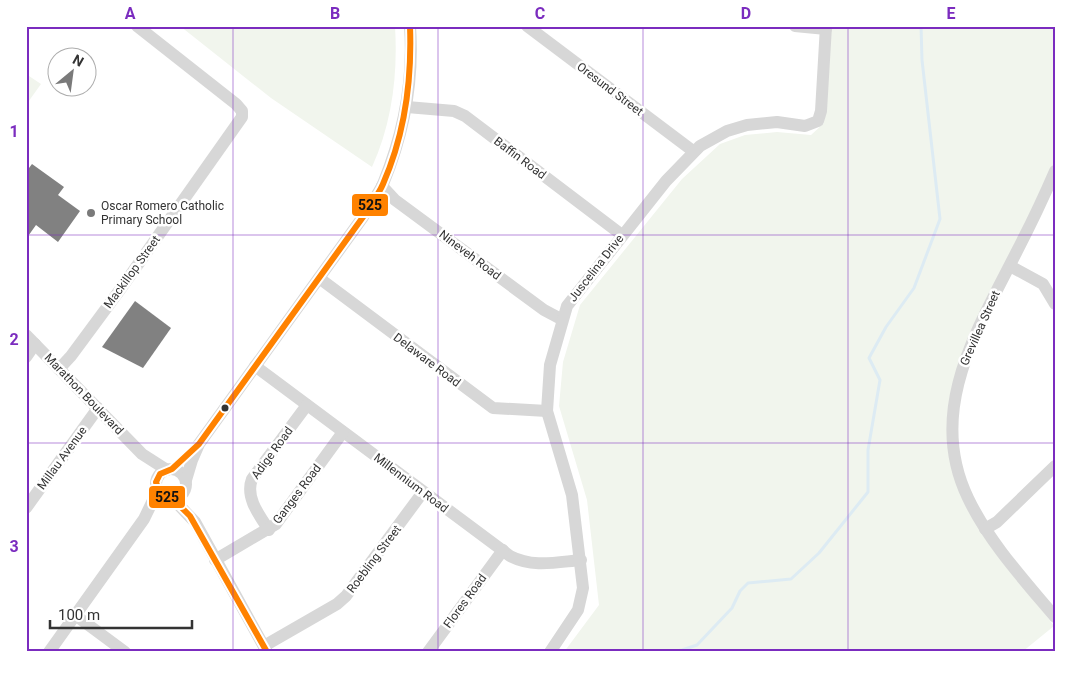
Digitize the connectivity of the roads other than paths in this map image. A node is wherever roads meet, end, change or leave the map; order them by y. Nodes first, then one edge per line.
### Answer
1 (137, 26) edge
2 (410, 26) edge
3 (527, 26) edge
4 (795, 26) edge
5 (826, 28) edge
6 (407, 107) junction
7 (693, 151) junction
8 (1055, 171) edge
9 (382, 186) junction
10 (622, 234) junction
11 (1010, 266) junction
12 (319, 278) junction
13 (1055, 304) edge
14 (561, 319) junction
15 (31, 340) edge
16 (26, 357) edge
17 (255, 366) junction
18 (59, 369) junction
19 (307, 405) junction
20 (98, 408) junction
21 (547, 411) junction
22 (343, 432) junction
23 (199, 444) junction
24 (142, 454) junction
25 (1055, 466) edge
26 (170, 469) junction
27 (185, 485) junction
28 (157, 486) junction
29 (423, 492) junction
30 (171, 499) junction
31 (26, 508) edge
32 (144, 519) junction
33 (195, 522) junction
34 (985, 529) junction
35 (268, 530) junction
36 (502, 550) junction
37 (215, 560) junction
38 (581, 560) junction
39 (1053, 610) edge
40 (75, 615) junction
41 (265, 649) edge
42 (49, 652) edge
43 (125, 652) edge
44 (428, 652) edge
45 (550, 652) edge

1 - 18 street, Mackillop Street
2 - 6 street
3 - 7 street, Oresund Street
4 - 5 street
5 - 7 street, Juscelina Drive
6 - 9 street
6 - 10 street, Baffin Road
7 - 10 street, Juscelina Drive
8 - 11 street, Grevillea Street
9 - 12 street
9 - 14 street, Nineveh Road
10 - 14 street, Juscelina Drive
11 - 13 street
11 - 34 street, Grevillea Street
12 - 17 street
12 - 21 street, Delaware Road
14 - 21 street, Juscelina Drive
15 - 16 street
15 - 18 street, Marathon Boulevard
17 - 19 street, Millennium Road
17 - 23 street
18 - 20 street, Marathon Boulevard
19 - 22 street, Millennium Road
19 - 35 street, Adige Road
20 - 24 street, Marathon Boulevard
20 - 31 street, Millau Avenue
21 - 38 street, Juscelina Drive
22 - 29 street, Millennium Road
22 - 35 street, Ganges Road
23 - 26 street
23 - 27 street
24 - 26 street, Marathon Boulevard
24 - 28 street, Marathon Boulevard
25 - 34 street
26 - 27 street
26 - 28 street
27 - 30 street
27 - 33 street
28 - 30 street
28 - 32 street
29 - 36 street, Millennium Road
29 - 41 street, Roebling Street
30 - 32 street
30 - 33 street
32 - 40 street
33 - 37 street
34 - 39 street, Grevillea Street
35 - 37 street, Ganges Road
36 - 38 street, Millennium Road
36 - 44 street, Flores Road
37 - 41 street
38 - 45 street, Juscelina Drive
40 - 42 street
40 - 43 street

